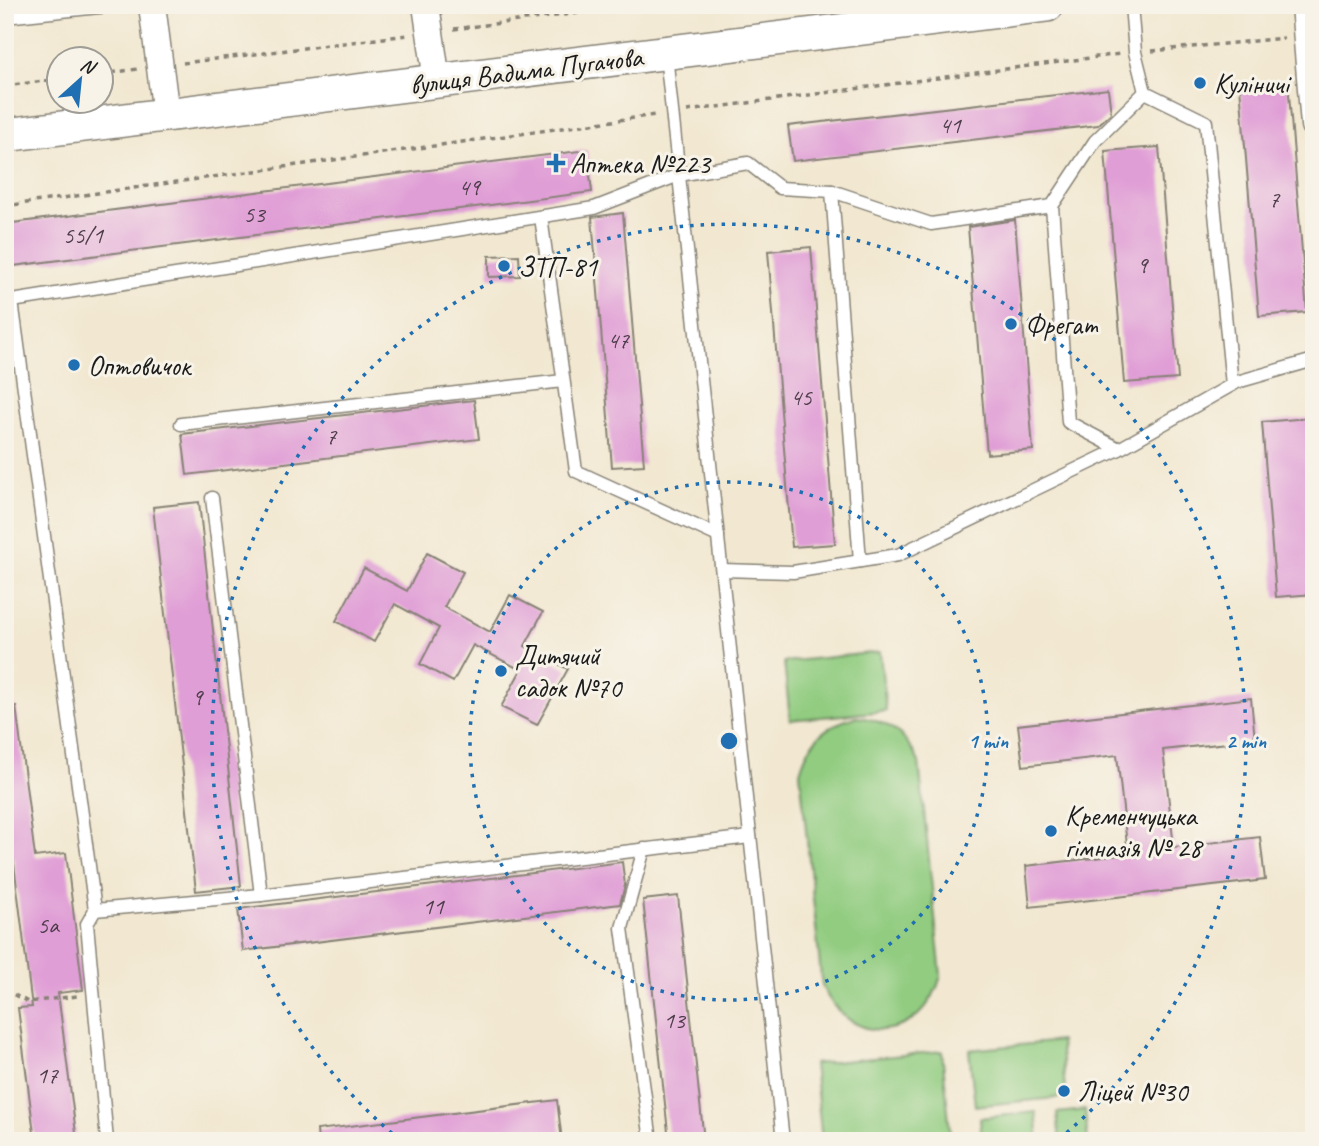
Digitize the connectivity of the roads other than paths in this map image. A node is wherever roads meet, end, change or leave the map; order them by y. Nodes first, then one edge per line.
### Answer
1 (118, 5) edge
2 (152, 5) edge
3 (426, 5) edge
4 (1047, 5) edge
5 (1131, 5) edge
6 (1304, 5) edge
7 (72, 8) edge
8 (996, 8) edge
9 (5, 17) edge
10 (666, 52) junction
11 (437, 81) junction
12 (1145, 92) junction
13 (166, 115) junction
14 (1314, 125) edge
15 (5, 135) edge
16 (679, 175) junction
17 (832, 191) junction
18 (1052, 206) junction
19 (541, 217) junction
20 (9, 299) edge
21 (1314, 360) edge
22 (563, 381) junction
23 (1232, 385) junction
24 (181, 424) dead end
25 (1119, 449) junction
26 (212, 498) dead end
27 (718, 536) junction
28 (860, 561) junction
29 (722, 570) junction
30 (750, 837) junction
31 (644, 849) junction
32 (261, 895) junction
33 (95, 910) junction
34 (107, 1141) edge
35 (651, 1141) edge
36 (783, 1141) edge

1 - 7 lane
2 - 13 street
3 - 11 street
4 - 8 street, вулиця Вадима Пугачова
5 - 12 lane
6 - 14 street
7 - 9 lane
8 - 10 street, вулиця Вадима Пугачова
10 - 11 street, вулиця Вадима Пугачова
10 - 16 lane
11 - 13 street, вулиця Вадима Пугачова
12 - 18 lane
12 - 23 lane
13 - 15 street, вулиця Вадима Пугачова
16 - 17 lane
16 - 19 lane
16 - 27 lane
17 - 18 lane
17 - 28 lane
18 - 25 lane
19 - 20 lane
19 - 22 lane
20 - 33 lane
21 - 23 lane
22 - 24 lane
22 - 27 lane
23 - 25 lane
25 - 28 lane
26 - 32 lane
27 - 29 lane
28 - 29 lane
29 - 30 lane
30 - 31 lane
30 - 36 lane
31 - 32 lane
31 - 35 lane
32 - 33 lane
33 - 34 lane

